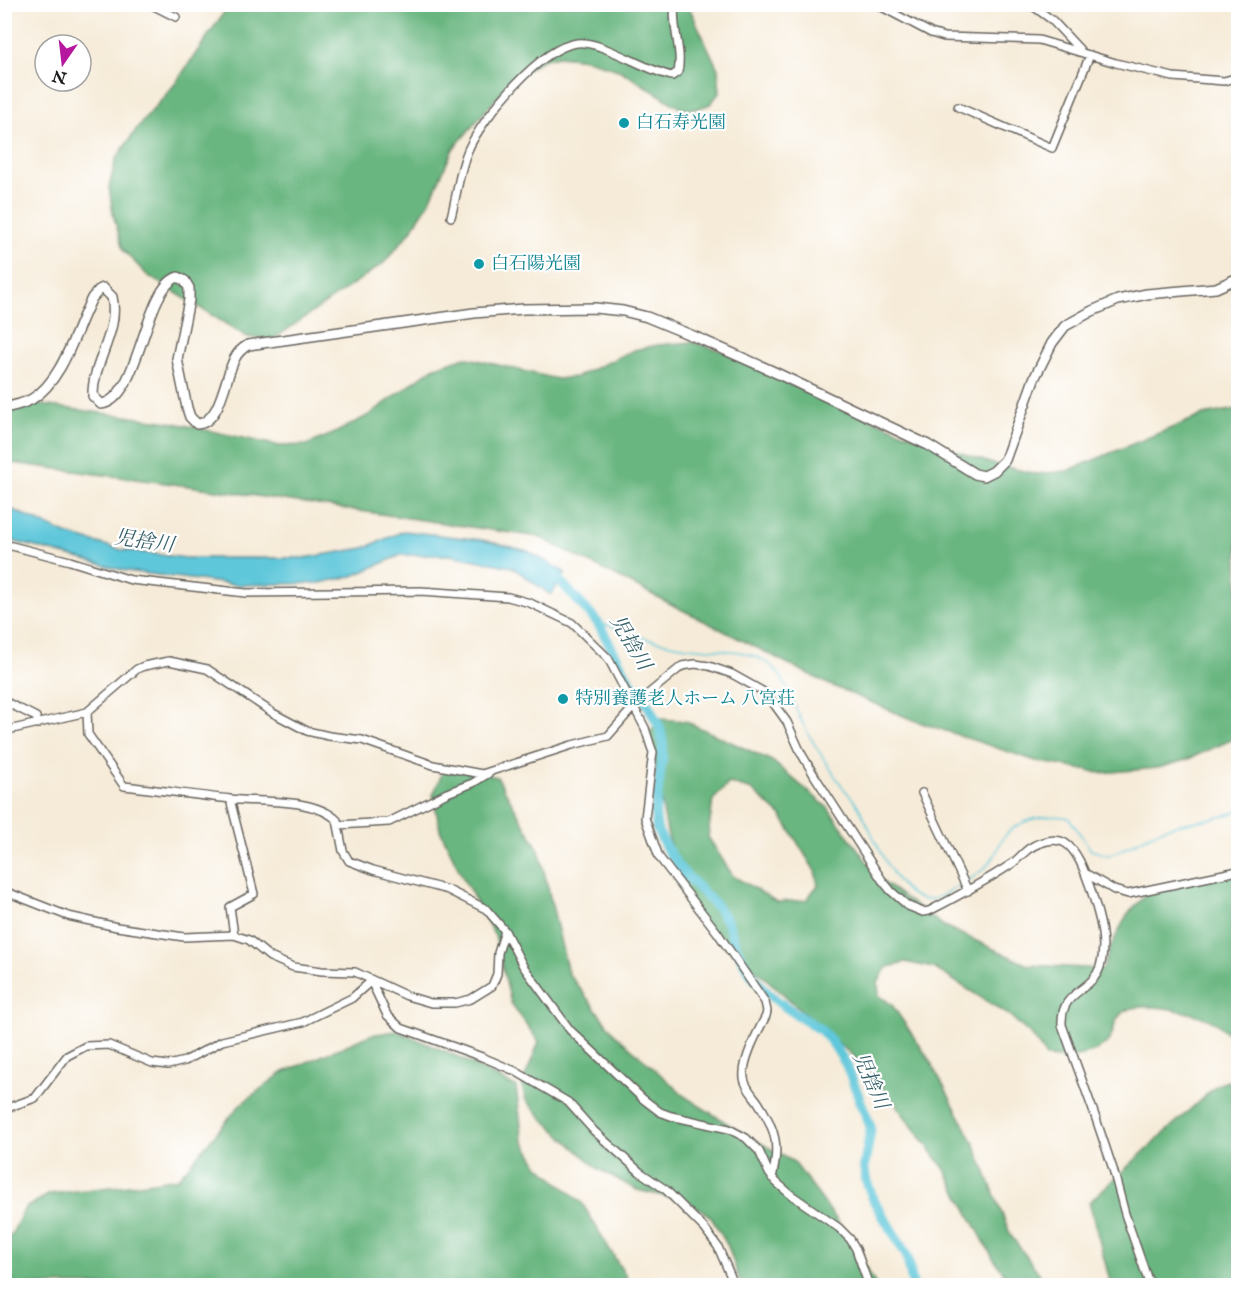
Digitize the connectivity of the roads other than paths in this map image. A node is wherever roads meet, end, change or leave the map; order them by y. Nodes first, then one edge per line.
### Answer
1 (150, 4) edge
2 (675, 4) edge
3 (876, 4) edge
4 (1030, 4) edge
5 (176, 17) dead end
6 (1086, 53) junction
7 (1239, 77) edge
8 (958, 107) dead end
9 (451, 217) dead end
10 (1239, 278) edge
11 (4, 408) edge
12 (4, 544) edge
13 (4, 700) edge
14 (635, 705) junction
15 (87, 712) junction
16 (38, 724) junction
17 (4, 731) edge
18 (490, 772) junction
19 (922, 793) dead end
20 (230, 799) junction
21 (338, 825) junction
22 (1239, 870) edge
23 (1085, 873) junction
24 (4, 891) edge
25 (968, 891) junction
26 (506, 931) junction
27 (234, 935) junction
28 (371, 981) junction
29 (4, 1109) edge
30 (772, 1178) junction
31 (731, 1277) dead end
32 (869, 1286) edge
33 (1150, 1286) edge

1 - 5 street
2 - 9 street
3 - 6 street
4 - 6 street
6 - 7 street
6 - 8 street
10 - 11 street
12 - 14 street
13 - 16 street
14 - 18 street
14 - 25 street
14 - 30 street
15 - 16 street
15 - 18 street
15 - 20 street
16 - 17 street
18 - 21 street
19 - 25 street
20 - 21 street
20 - 27 street
21 - 26 street
22 - 23 street
23 - 25 street
23 - 33 street
24 - 27 street
26 - 28 street
26 - 30 street
27 - 28 street
28 - 29 street
28 - 31 street
30 - 32 street

